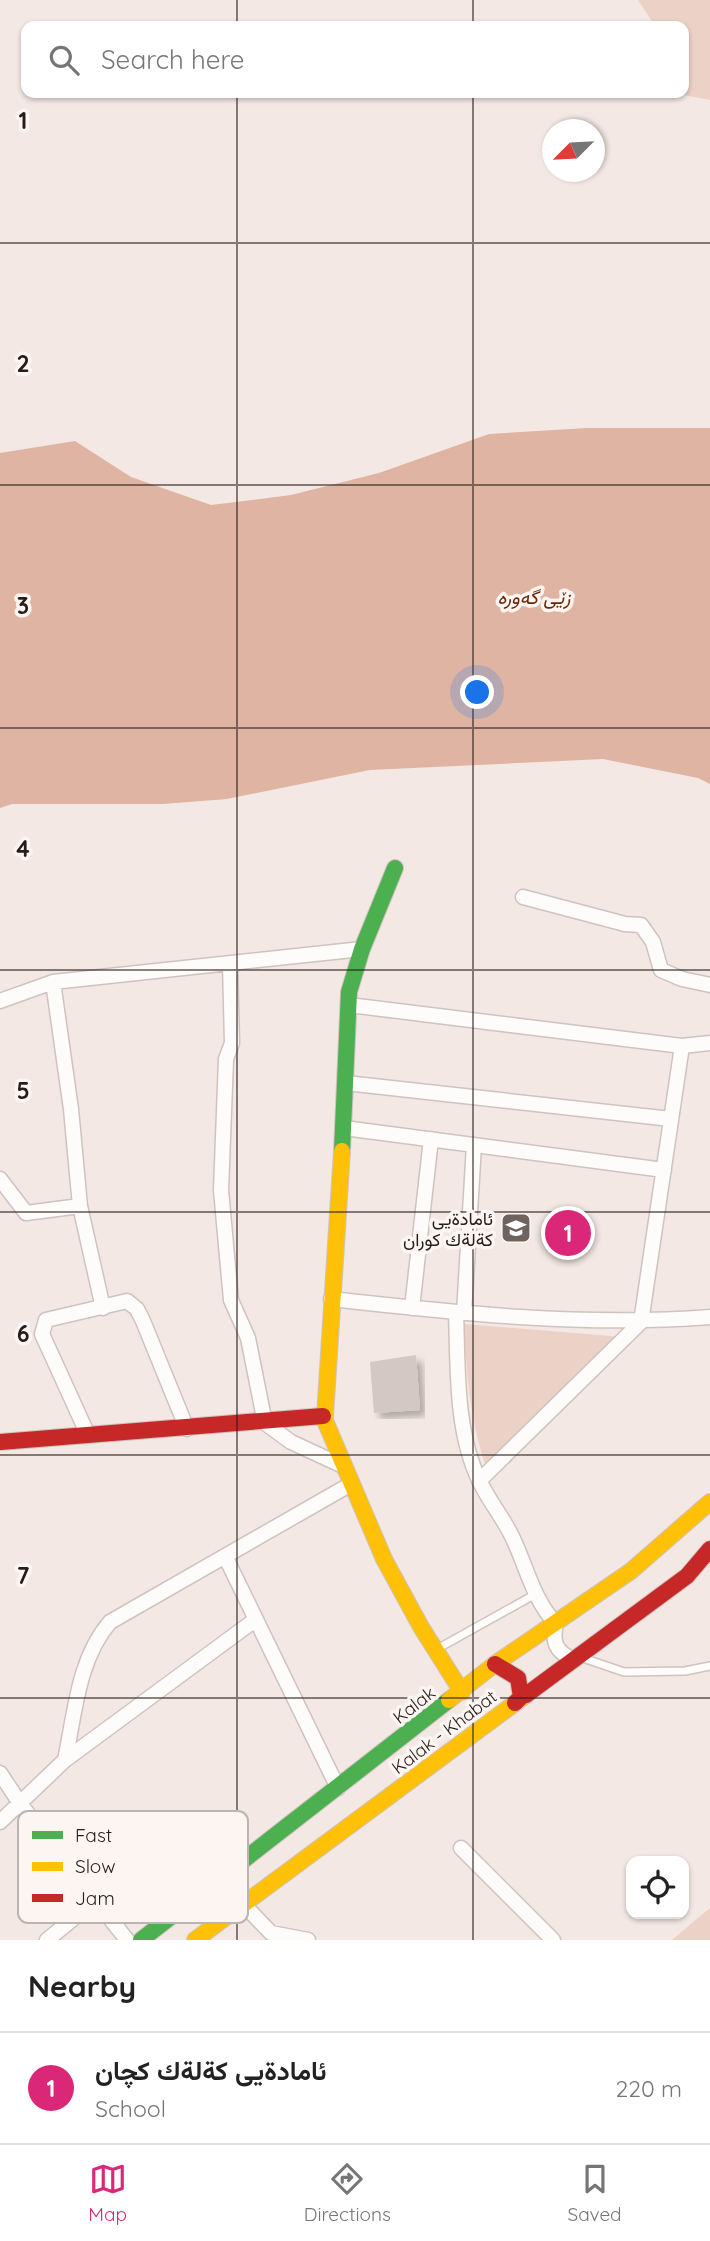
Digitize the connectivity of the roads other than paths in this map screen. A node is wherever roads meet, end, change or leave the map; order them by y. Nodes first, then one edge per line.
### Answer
1 (395, 868) dead end
2 (523, 897) dead end
3 (362, 949) junction
4 (230, 964) junction
5 (53, 982) junction
6 (710, 985) edge
7 (0, 1001) edge
8 (349, 1005) junction
9 (710, 1043) edge
10 (682, 1046) junction
11 (346, 1083) junction
12 (671, 1119) junction
13 (344, 1128) junction
14 (430, 1139) junction
15 (474, 1145) junction
16 (663, 1170) junction
17 (0, 1179) edge
18 (80, 1206) junction
19 (331, 1299) junction
20 (103, 1308) junction
21 (412, 1308) junction
22 (460, 1312) junction
23 (710, 1317) edge
24 (640, 1322) junction
25 (324, 1416) junction
26 (265, 1423) junction
27 (187, 1429) junction
28 (88, 1435) junction
29 (0, 1442) edge
30 (343, 1466) junction
31 (479, 1481) junction
32 (351, 1484) junction
33 (710, 1502) edge
34 (710, 1549) edge
35 (226, 1558) junction
36 (534, 1595) junction
37 (256, 1620) junction
38 (556, 1624) junction
39 (433, 1651) junction
40 (579, 1657) junction
41 (495, 1664) junction
42 (710, 1666) edge
43 (462, 1692) junction
44 (515, 1703) junction
45 (65, 1760) junction
46 (0, 1773) edge
47 (338, 1788) junction
48 (21, 1805) junction
49 (26, 1811) edge
50 (0, 1822) edge
51 (461, 1848) dead end
52 (248, 1857) edge
53 (248, 1902) edge
54 (248, 1909) edge
55 (68, 1923) edge
56 (114, 1923) edge
57 (163, 1923) edge
58 (219, 1923) edge
59 (47, 1940) edge
60 (127, 1940) edge
61 (141, 1940) edge
62 (195, 1940) edge
63 (308, 1940) edge
64 (553, 1940) edge

1 - 3 main road
2 - 6 street
3 - 4 street
3 - 8 main road
4 - 5 street
4 - 26 street
5 - 7 street
5 - 18 street
8 - 10 street
8 - 11 main road
9 - 10 street
10 - 12 street
11 - 12 street
11 - 13 main road
12 - 16 street
13 - 14 street
13 - 19 main road
14 - 15 street
14 - 21 street
15 - 16 street
15 - 22 street
16 - 24 street
17 - 18 street
18 - 20 street
19 - 21 street
19 - 25 main road
20 - 27 street
20 - 28 street
21 - 22 street
22 - 24 street
22 - 31 street
23 - 24 street
24 - 31 street
25 - 26 main road
25 - 30 main road
26 - 27 main road
26 - 30 street
27 - 28 main road
28 - 29 main road
30 - 32 main road
31 - 36 street
32 - 35 street
32 - 39 main road
33 - 38 main road, Kalak
34 - 40 main road, Kalak - Khabat
35 - 37 street
35 - 45 street
36 - 38 street
36 - 39 lane
37 - 45 street
37 - 47 street
38 - 40 street
38 - 41 main road, Kalak
39 - 43 main road
40 - 42 lane
40 - 44 main road, Kalak - Khabat
41 - 43 main road, Kalak
41 - 44 main road
43 - 47 main road, Kalak
44 - 53 main road, Kalak - Khabat
45 - 48 street
46 - 48 street
47 - 52 main road, Kalak
48 - 49 street
48 - 50 street
51 - 64 street
54 - 63 street
55 - 59 street
56 - 60 street
57 - 61 main road, Kalak
58 - 62 main road, Kalak - Khabat

